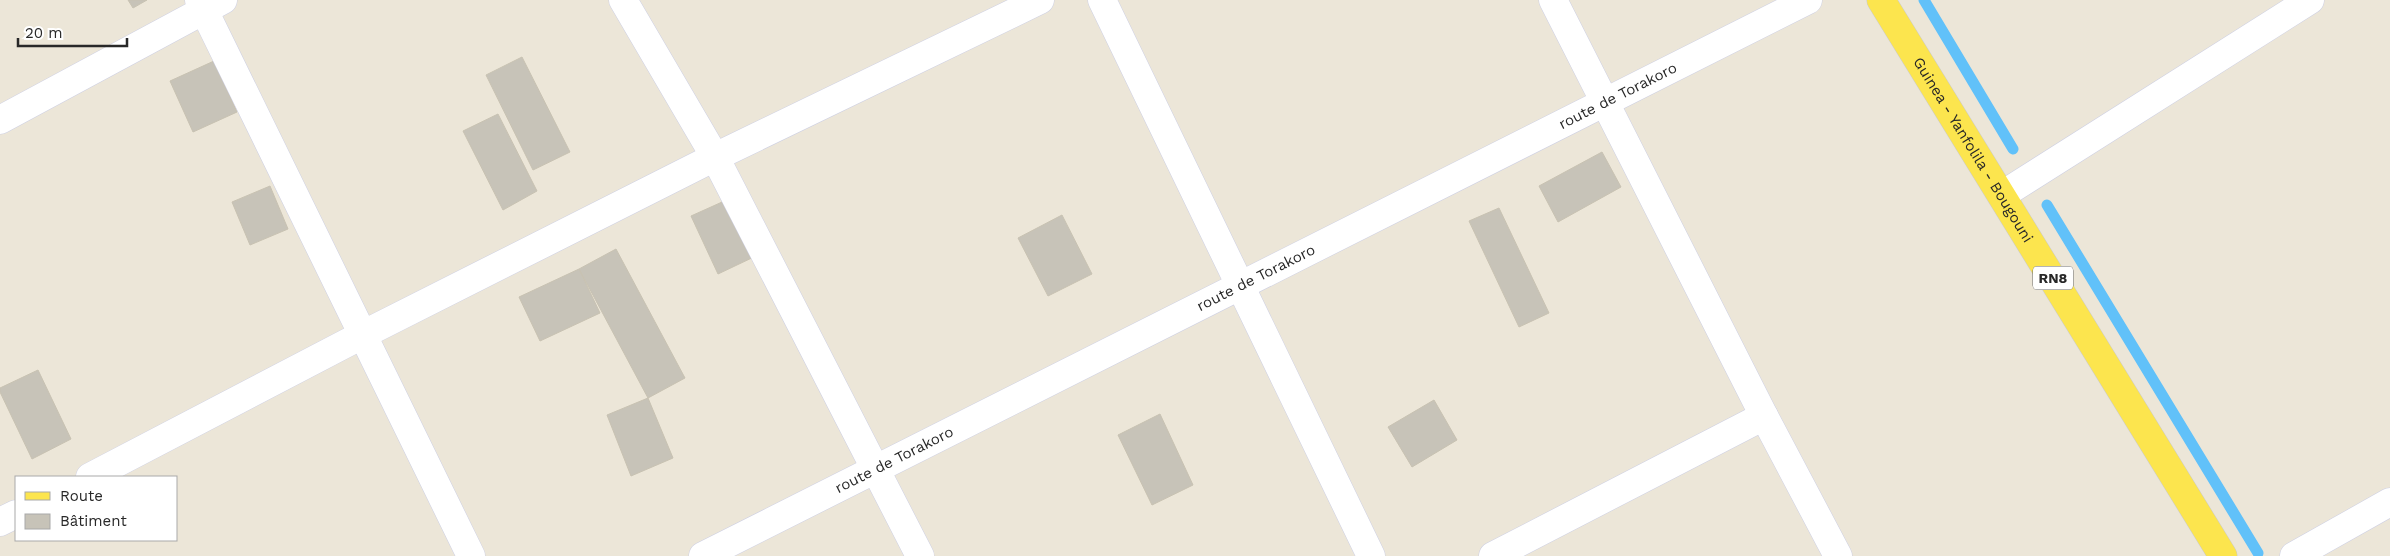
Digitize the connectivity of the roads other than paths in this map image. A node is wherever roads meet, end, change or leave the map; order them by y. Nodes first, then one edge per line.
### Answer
1 (623, 0) edge
2 (1040, 0) edge
3 (1102, 0) edge
4 (1553, 0) edge
5 (1808, 0) edge
6 (1882, 0) edge
7 (2310, 0) edge
8 (209, 3) edge
9 (1606, 101) junction
10 (0, 120) edge
11 (715, 157) junction
12 (2002, 195) junction
13 (1240, 284) junction
14 (364, 334) junction
15 (1764, 416) junction
16 (875, 468) junction
17 (92, 476) edge
18 (2390, 502) edge
19 (15, 514) edge
20 (0, 522) edge
21 (471, 556) edge
22 (703, 556) edge
23 (920, 556) edge
24 (1372, 556) edge
25 (1493, 556) edge
26 (1838, 556) edge
27 (2223, 556) edge
28 (2294, 556) edge

1 - 11 street
2 - 11 street
3 - 13 street
4 - 9 street
5 - 9 street, route de Torakoro
6 - 12 main road, Guinea - Yanfolila - Bougouni / RN8
7 - 12 street
8 - 10 street
8 - 14 street
9 - 13 street, route de Torakoro
9 - 15 street
11 - 14 street
11 - 16 street
12 - 27 main road, Guinea - Yanfolila - Bougouni / RN8
13 - 16 street, route de Torakoro
13 - 24 street
14 - 17 street
14 - 21 street
15 - 25 street
15 - 26 street
16 - 22 street, route de Torakoro
16 - 23 street
18 - 28 street
19 - 20 street

